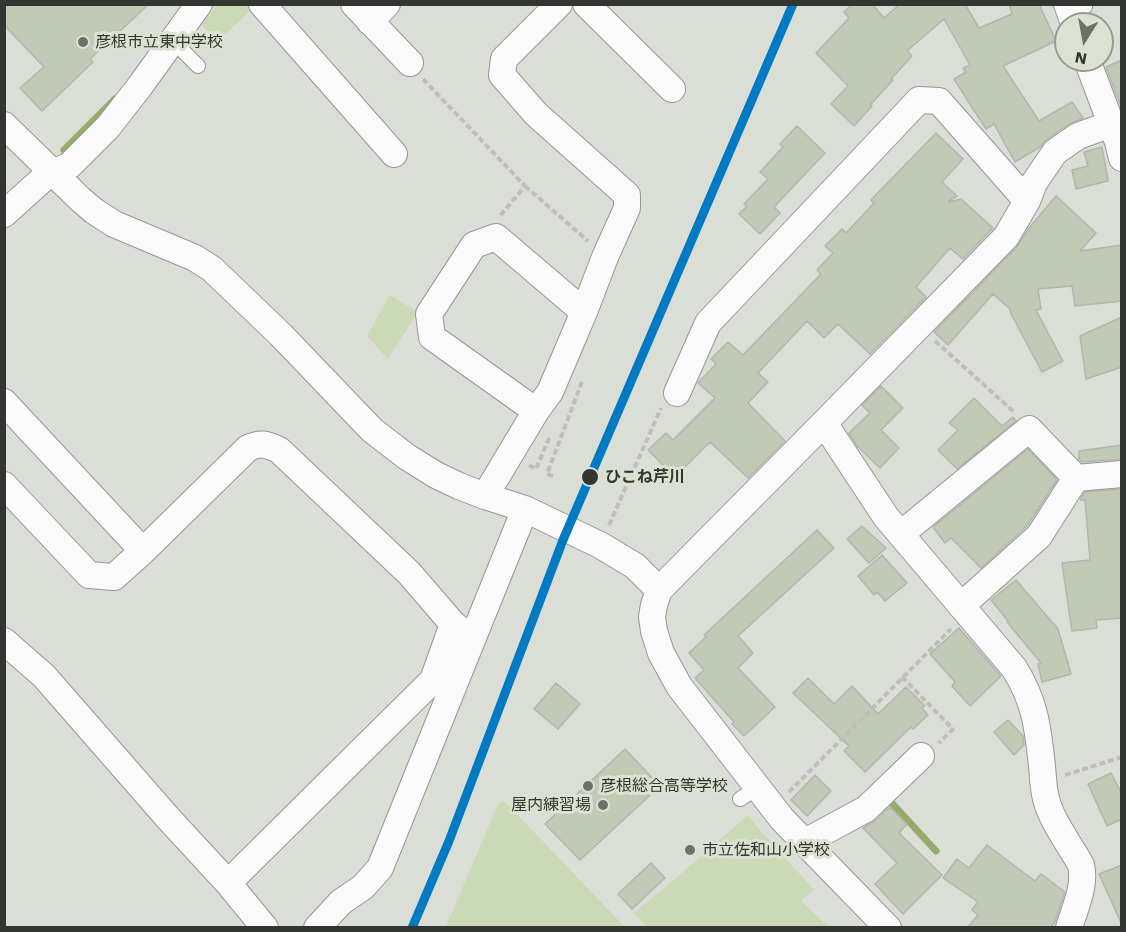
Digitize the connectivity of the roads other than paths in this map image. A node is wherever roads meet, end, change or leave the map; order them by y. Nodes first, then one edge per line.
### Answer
1 (199, 4) edge
2 (262, 4) edge
3 (560, 4) edge
4 (586, 4) edge
5 (370, 10) edge
6 (173, 41) junction
7 (198, 66) dead end
8 (416, 71) road end
9 (1093, 72) edge
10 (672, 89) dead end
11 (1113, 113) edge
12 (4, 125) edge
13 (394, 154) dead end
14 (1122, 158) edge
15 (54, 174) junction
16 (1027, 201) junction
17 (4, 214) edge
18 (584, 312) junction
19 (677, 393) road end
20 (4, 402) edge
21 (545, 419) junction
22 (824, 423) junction
23 (1122, 474) edge
24 (1076, 478) junction
25 (4, 485) edge
26 (485, 496) junction
27 (525, 509) junction
28 (901, 534) junction
29 (142, 551) junction
30 (659, 590) junction
31 (964, 609) junction
32 (463, 632) junction
33 (4, 641) edge
34 (921, 756) road end
35 (805, 843) junction
36 (228, 883) junction
37 (265, 927) edge
38 (316, 927) edge
39 (888, 927) edge
40 (1069, 927) edge

1 - 6 street
2 - 13 street
3 - 18 street
4 - 10 street
5 - 8 street
6 - 7 lane
6 - 15 street
9 - 11 street
11 - 14 street
11 - 16 street
12 - 15 street
15 - 17 street
15 - 26 street
16 - 19 street
16 - 22 street
18 - 21 street
18 - 21 street
20 - 29 street
21 - 26 street
22 - 28 street
22 - 30 street
23 - 24 street
24 - 28 street
24 - 31 street
25 - 29 street
26 - 27 street
27 - 30 street
27 - 32 street
28 - 31 street
29 - 32 street
30 - 35 street
31 - 40 street
32 - 36 street
32 - 38 street
33 - 36 street
34 - 35 street
35 - 39 street
36 - 37 street

